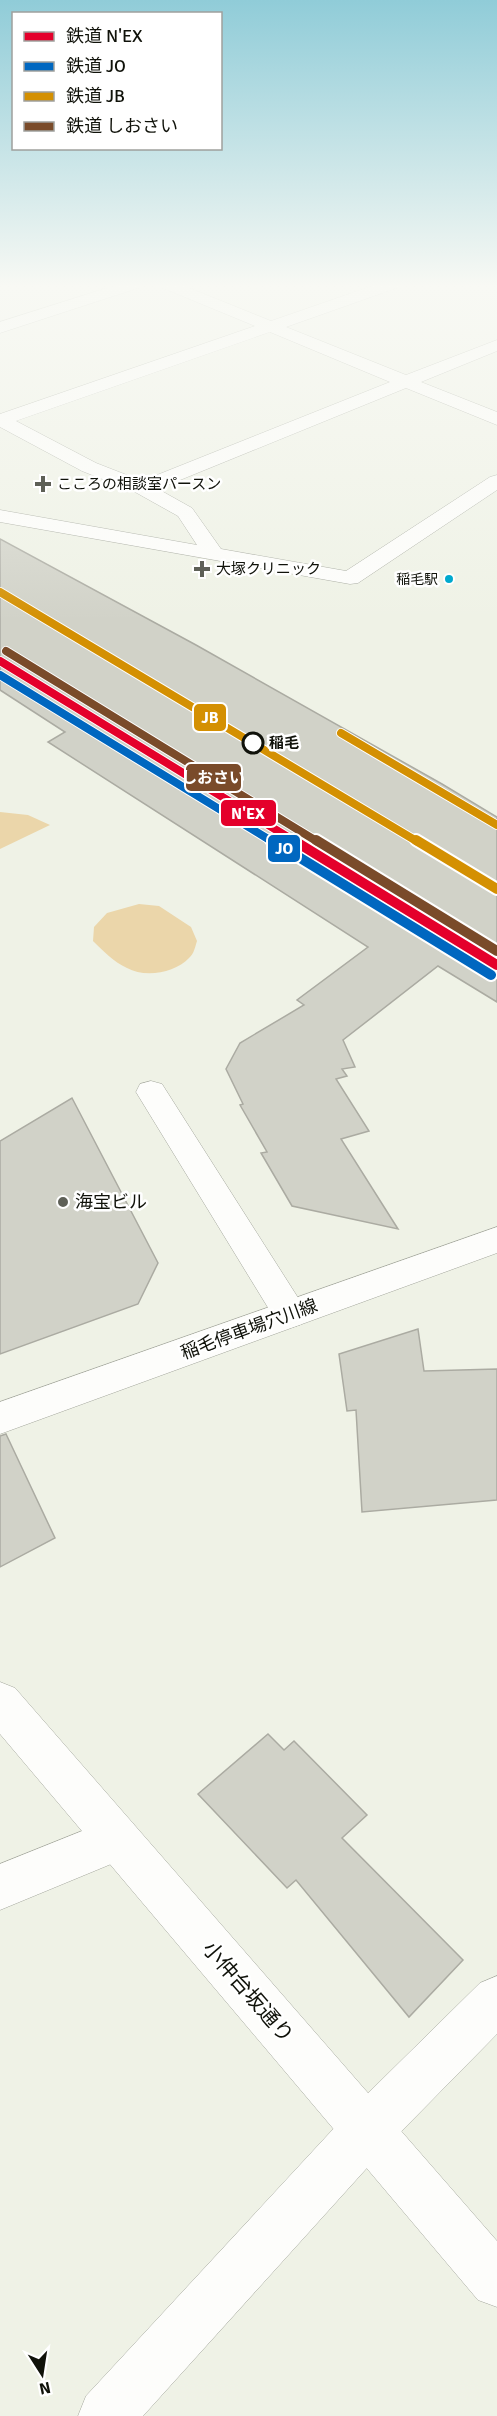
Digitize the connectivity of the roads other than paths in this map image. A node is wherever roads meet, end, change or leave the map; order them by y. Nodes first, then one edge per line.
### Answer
1 (72, 396) edge
2 (370, 396) edge
3 (442, 396) edge
4 (497, 419) edge
5 (1, 420) edge
6 (497, 481) edge
7 (142, 488) junction
8 (0, 516) edge
9 (214, 554) junction
10 (151, 1092) dead end
11 (497, 1240) edge
12 (290, 1314) junction
13 (0, 1418) edge
14 (0, 1702) edge
15 (117, 1839) junction
16 (0, 1887) edge
17 (497, 2000) edge
18 (367, 2130) junction
19 (497, 2282) edge
20 (106, 2416) edge

1 - 5 street
2 - 7 street
3 - 4 street
5 - 7 street
6 - 9 street
7 - 9 street
8 - 9 street
10 - 12 street
11 - 12 street, 稲毛停車場穴川線
12 - 13 street, 稲毛停車場穴川線
14 - 15 street, 小仲台坂通り
15 - 16 street
15 - 18 street, 小仲台坂通り
17 - 18 street
18 - 19 street, 小仲台坂通り
18 - 20 street

